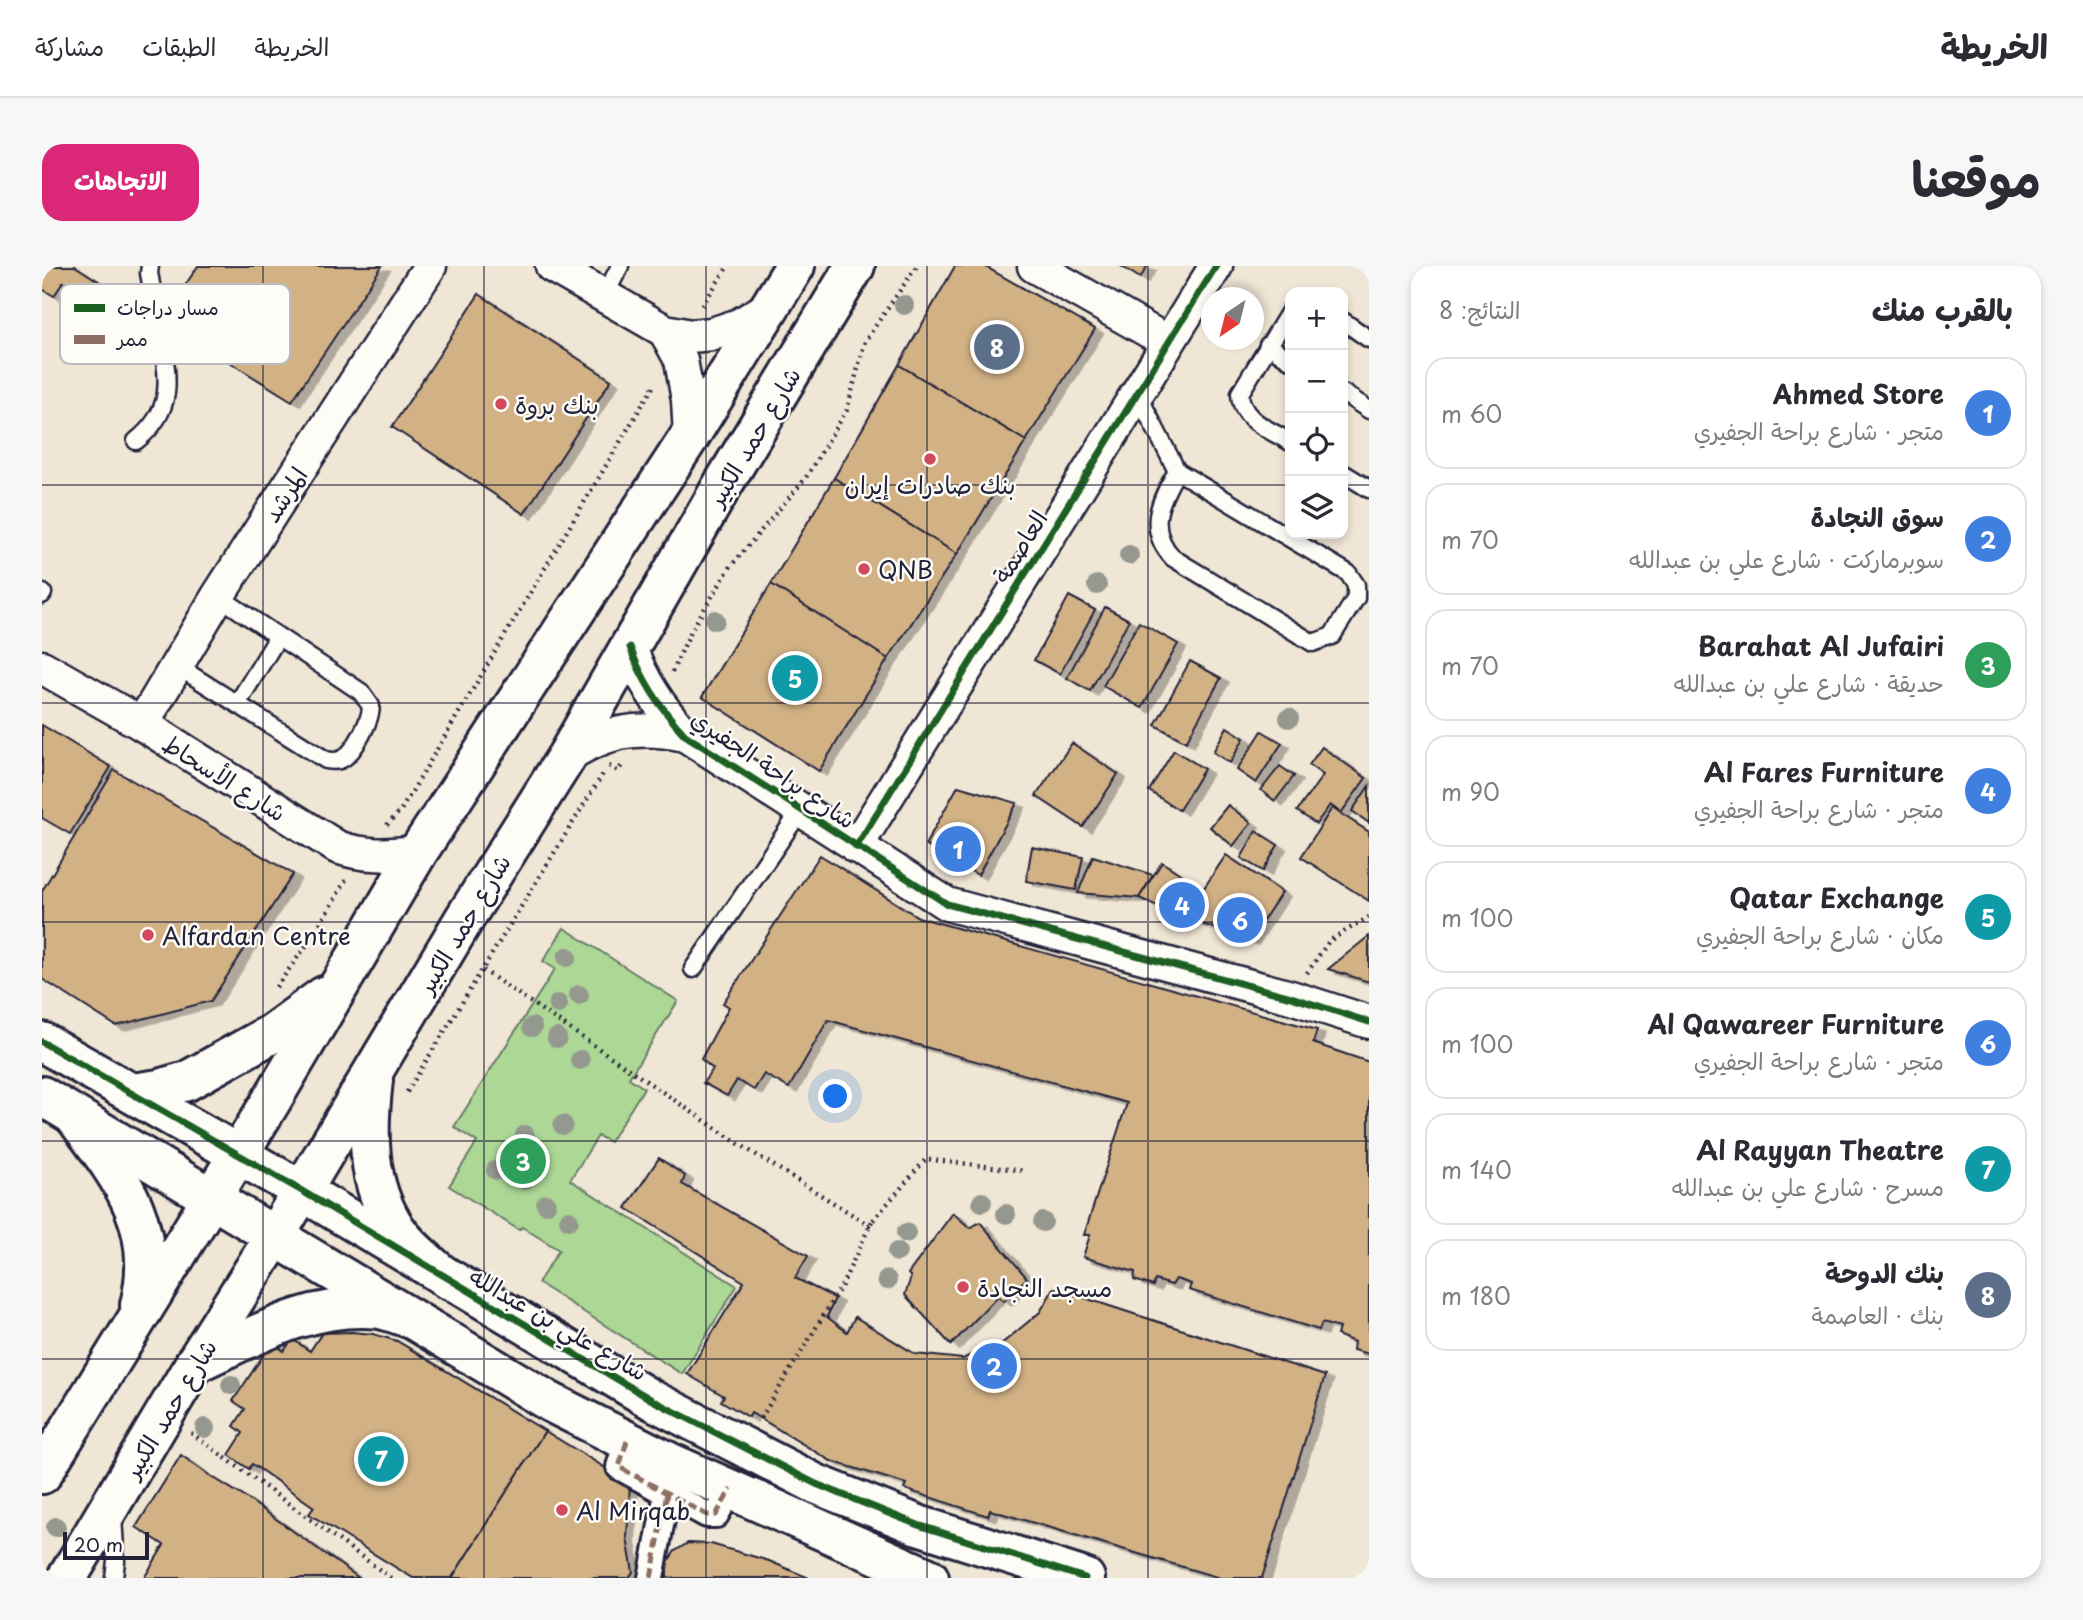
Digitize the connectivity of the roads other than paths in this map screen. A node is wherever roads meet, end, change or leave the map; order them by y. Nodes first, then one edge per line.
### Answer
1 (150, 266) edge
2 (430, 266) edge
3 (552, 266) edge
4 (620, 266) edge
5 (795, 266) edge
6 (855, 266) edge
7 (1034, 266) edge
8 (1216, 266) edge
9 (151, 284) edge
10 (605, 295) junction
11 (771, 306) junction
12 (1285, 319) edge
13 (1348, 324) edge
14 (665, 331) junction
15 (1368, 335) edge
16 (1168, 342) junction
17 (1268, 345) junction
18 (1285, 357) edge
19 (166, 364) edge
20 (1137, 393) junction
21 (1348, 396) edge
22 (1369, 410) edge
23 (690, 436) junction
24 (1285, 439) edge
25 (136, 441) dead end
26 (1177, 471) junction
27 (1348, 476) edge
28 (1369, 489) edge
29 (218, 597) junction
30 (278, 637) junction
31 (629, 648) junction
32 (177, 666) junction
33 (42, 667) edge
34 (237, 704) junction
35 (649, 716) junction
36 (142, 724) junction
37 (567, 755) junction
38 (801, 810) junction
39 (856, 847) junction
40 (418, 852) junction
41 (693, 969) dead end
42 (337, 987) junction
43 (1369, 1022) edge
44 (42, 1042) edge
45 (375, 1070) junction
46 (132, 1093) junction
47 (42, 1097) edge
48 (75, 1117) junction
49 (238, 1154) junction
50 (302, 1191) junction
51 (210, 1198) junction
52 (275, 1236) junction
53 (447, 1279) junction
54 (137, 1319) junction
55 (412, 1319) junction
56 (195, 1363) junction
57 (627, 1441) junction
58 (42, 1474) edge
59 (731, 1489) junction
60 (667, 1493) junction
61 (111, 1507) junction
62 (67, 1578) edge
63 (114, 1578) edge
64 (650, 1578) edge
65 (929, 1578) edge
66 (1085, 1578) edge

1 - 9 lane
2 - 29 street, المرشد
3 - 10 street
4 - 10 lane
5 - 11 main road
6 - 31 main road, شارع حمد الكبير
7 - 16 street
8 - 16 street, العاصمة
10 - 14 street
11 - 14 street
11 - 23 main road
12 - 17 lane
13 - 15 lane
14 - 23 street
16 - 20 street, العاصمة
17 - 18 lane
17 - 24 lane
19 - 25 lane
20 - 26 lane
20 - 39 street, العاصمة
21 - 22 lane
23 - 40 main road
26 - 26 lane
27 - 28 lane
29 - 30 lane
29 - 32 street, المرشد
30 - 34 lane
30 - 34 lane
31 - 35 street, شارع براحة الجفيري
31 - 37 main road, شارع حمد الكبير
32 - 34 lane
32 - 36 street, المرشد
33 - 36 street, شارع الأسحاط
35 - 37 street
35 - 38 street, شارع براحة الجفيري
36 - 40 street, شارع الأسحاط
37 - 45 main road, شارع حمد الكبير
38 - 39 street, شارع براحة الجفيري
38 - 41 lane
39 - 43 street, شارع براحة الجفيري
40 - 42 main road
42 - 46 main road
42 - 49 main road
44 - 46 main road, شارع علي بن عبدالله
45 - 50 main road, شارع حمد الكبير
45 - 53 main road
46 - 49 main road, شارع علي بن عبدالله
47 - 48 main road
48 - 51 main road
48 - 54 main road
49 - 50 main road, شارع علي بن عبدالله
49 - 51 main road
50 - 52 main road, شارع حمد الكبير
50 - 53 main road, شارع علي بن عبدالله
51 - 52 main road
51 - 54 main road
52 - 55 main road
52 - 56 main road, شارع حمد الكبير
53 - 66 main road, شارع علي بن عبدالله
54 - 58 main road
55 - 56 main road
55 - 57 main road
56 - 61 main road, شارع حمد الكبير
57 - 59 main road
57 - 60 street
59 - 60 street
59 - 65 main road
60 - 64 street
61 - 62 main road, شارع حمد الكبير
61 - 63 lane

